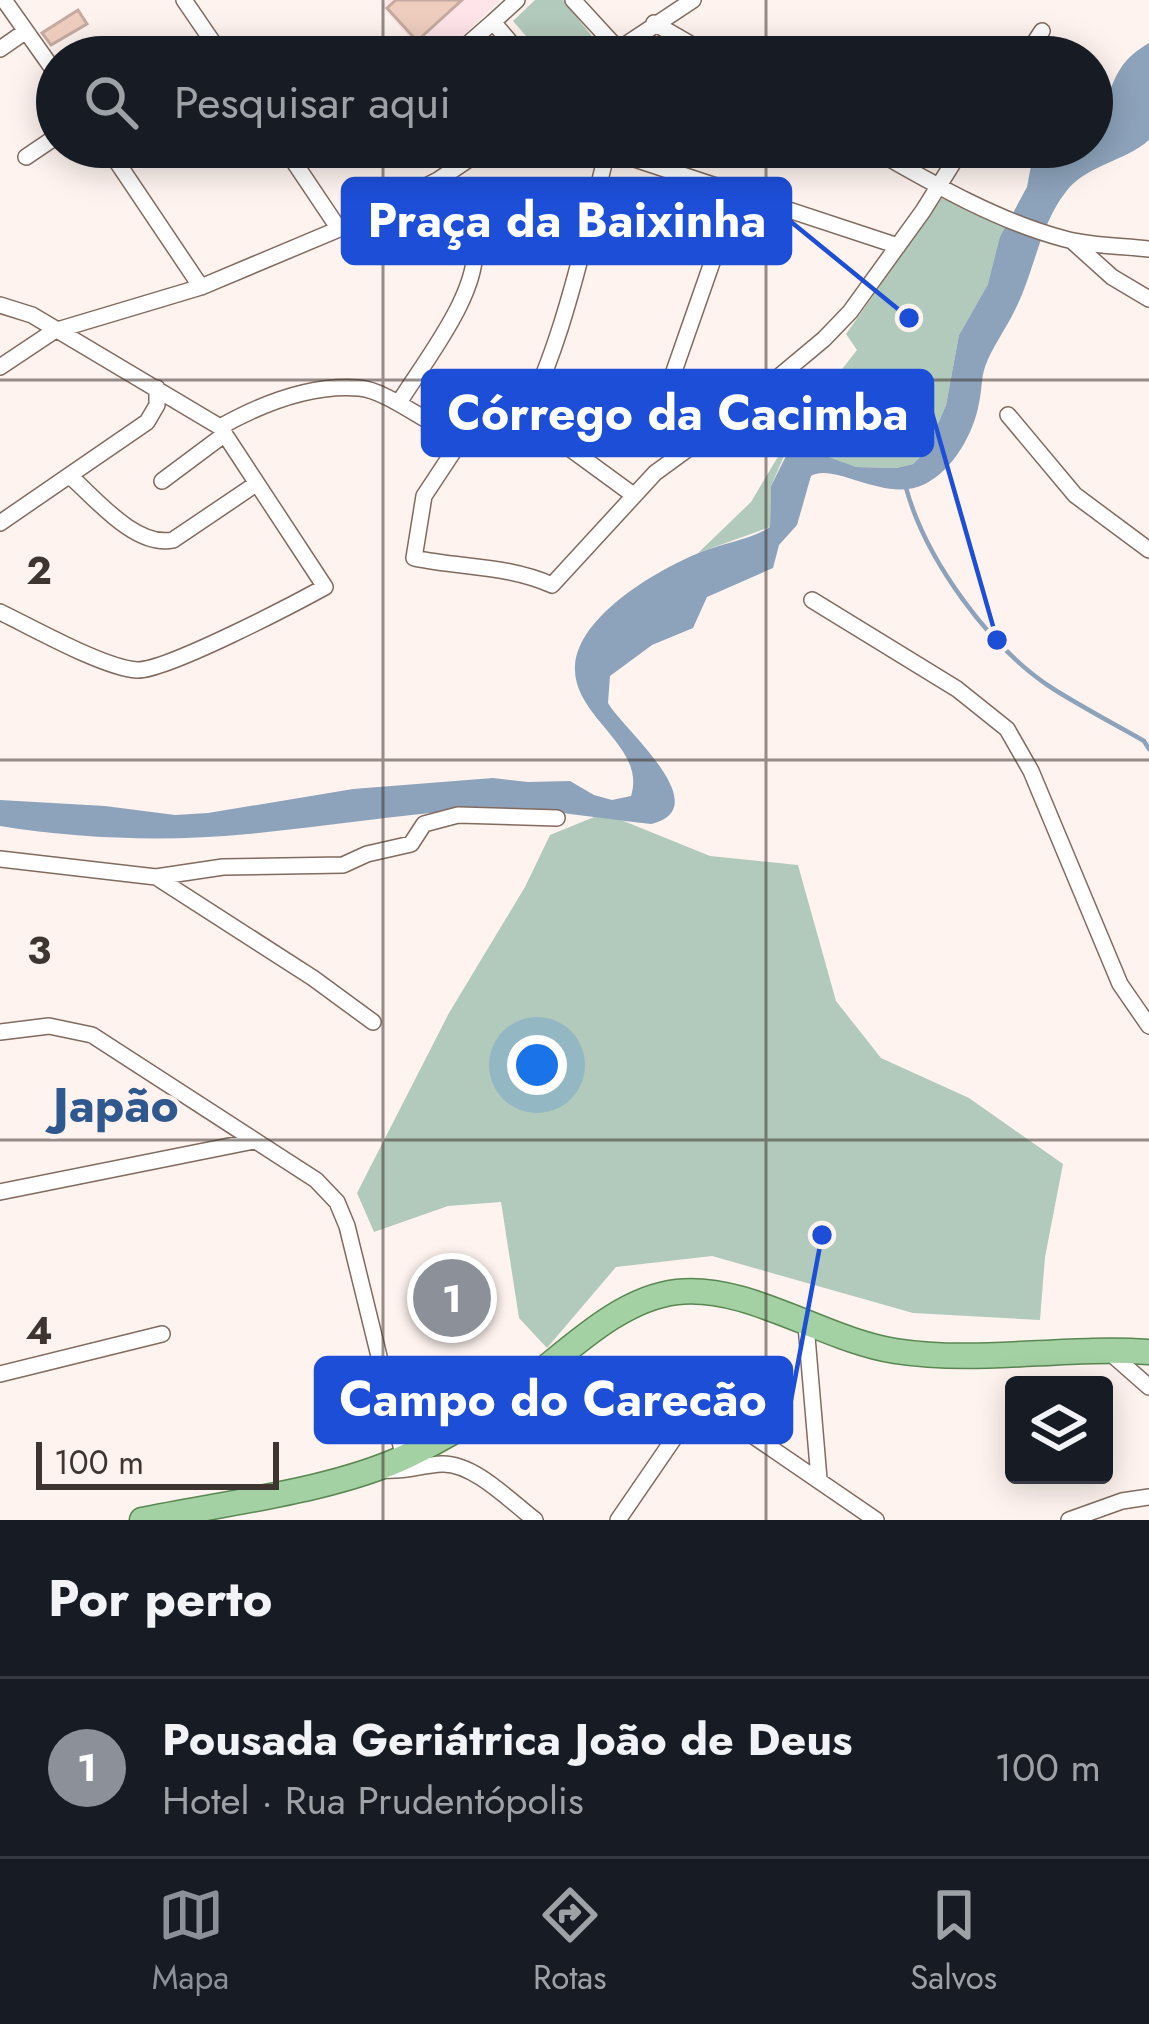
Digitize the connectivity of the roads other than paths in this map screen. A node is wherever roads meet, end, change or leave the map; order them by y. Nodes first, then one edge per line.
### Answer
1 (4, 0) edge
2 (184, 0) edge
3 (517, 0) edge
4 (573, 0) edge
5 (693, 0) edge
6 (493, 22) junction
7 (654, 23) junction
8 (26, 31) junction
9 (1042, 31) dead end
10 (209, 36) edge
11 (477, 36) edge
12 (505, 36) edge
13 (599, 36) edge
14 (636, 36) edge
15 (677, 36) edge
16 (1039, 36) edge
17 (36, 45) edge
18 (0, 49) edge
19 (36, 150) edge
20 (26, 157) dead end
21 (121, 168) edge
22 (298, 168) edge
23 (456, 168) edge
24 (599, 168) edge
25 (660, 168) edge
26 (905, 168) edge
27 (949, 168) edge
28 (438, 180) junction
29 (937, 186) junction
30 (736, 194) junction
31 (339, 229) junction
32 (1065, 239) junction
33 (898, 246) junction
34 (1149, 249) edge
35 (201, 287) junction
36 (1149, 299) edge
37 (0, 305) edge
38 (54, 331) junction
39 (0, 367) edge
40 (158, 388) junction
41 (665, 397) dead end
42 (400, 401) junction
43 (524, 415) junction
44 (1008, 415) dead end
45 (222, 431) junction
46 (460, 440) junction
47 (71, 477) junction
48 (162, 481) dead end
49 (256, 484) junction
50 (632, 494) junction
51 (0, 523) edge
52 (1149, 550) edge
53 (812, 600) dead end
54 (0, 612) edge
55 (557, 818) dead end
56 (0, 859) edge
57 (155, 877) junction
58 (373, 1022) dead end
59 (1149, 1027) edge
60 (0, 1032) edge
61 (254, 1141) junction
62 (0, 1192) edge
63 (806, 1325) junction
64 (162, 1334) dead end
65 (1106, 1349) junction
66 (1149, 1352) edge
67 (0, 1374) edge
68 (1149, 1387) edge
69 (404, 1458) junction
70 (374, 1469) junction
71 (819, 1479) junction
72 (1149, 1497) edge
73 (1076, 1519) edge
74 (142, 1520) edge
75 (535, 1520) edge
76 (618, 1520) edge
77 (876, 1520) edge

1 - 8 street
2 - 10 street
3 - 6 street
4 - 13 street
5 - 7 street
6 - 11 street
6 - 12 street
7 - 14 street
7 - 15 street
8 - 17 street
8 - 18 street
9 - 16 street
19 - 20 street
21 - 35 street
22 - 31 street
23 - 28 street
24 - 43 street
25 - 30 street
26 - 29 street
27 - 29 street
28 - 31 street
28 - 42 street
29 - 32 street
29 - 33 street
30 - 33 street
30 - 41 street
31 - 35 street
32 - 34 street
32 - 36 street
33 - 50 street
35 - 38 street
37 - 38 street
38 - 39 street
38 - 40 street
40 - 45 street
40 - 47 street
42 - 45 street
42 - 46 street
43 - 46 street
43 - 50 street
44 - 52 street
45 - 48 street
45 - 49 street
46 - 50 street
47 - 49 street
47 - 51 street
49 - 54 street
53 - 59 street
55 - 57 street
56 - 57 street
57 - 58 street
60 - 61 street
61 - 62 street
61 - 69 street
63 - 65 main road
63 - 69 main road
63 - 71 street
64 - 67 street
65 - 66 main road
65 - 68 street
69 - 70 main road
70 - 74 main road
70 - 75 street
71 - 76 street
71 - 77 street
72 - 73 street

